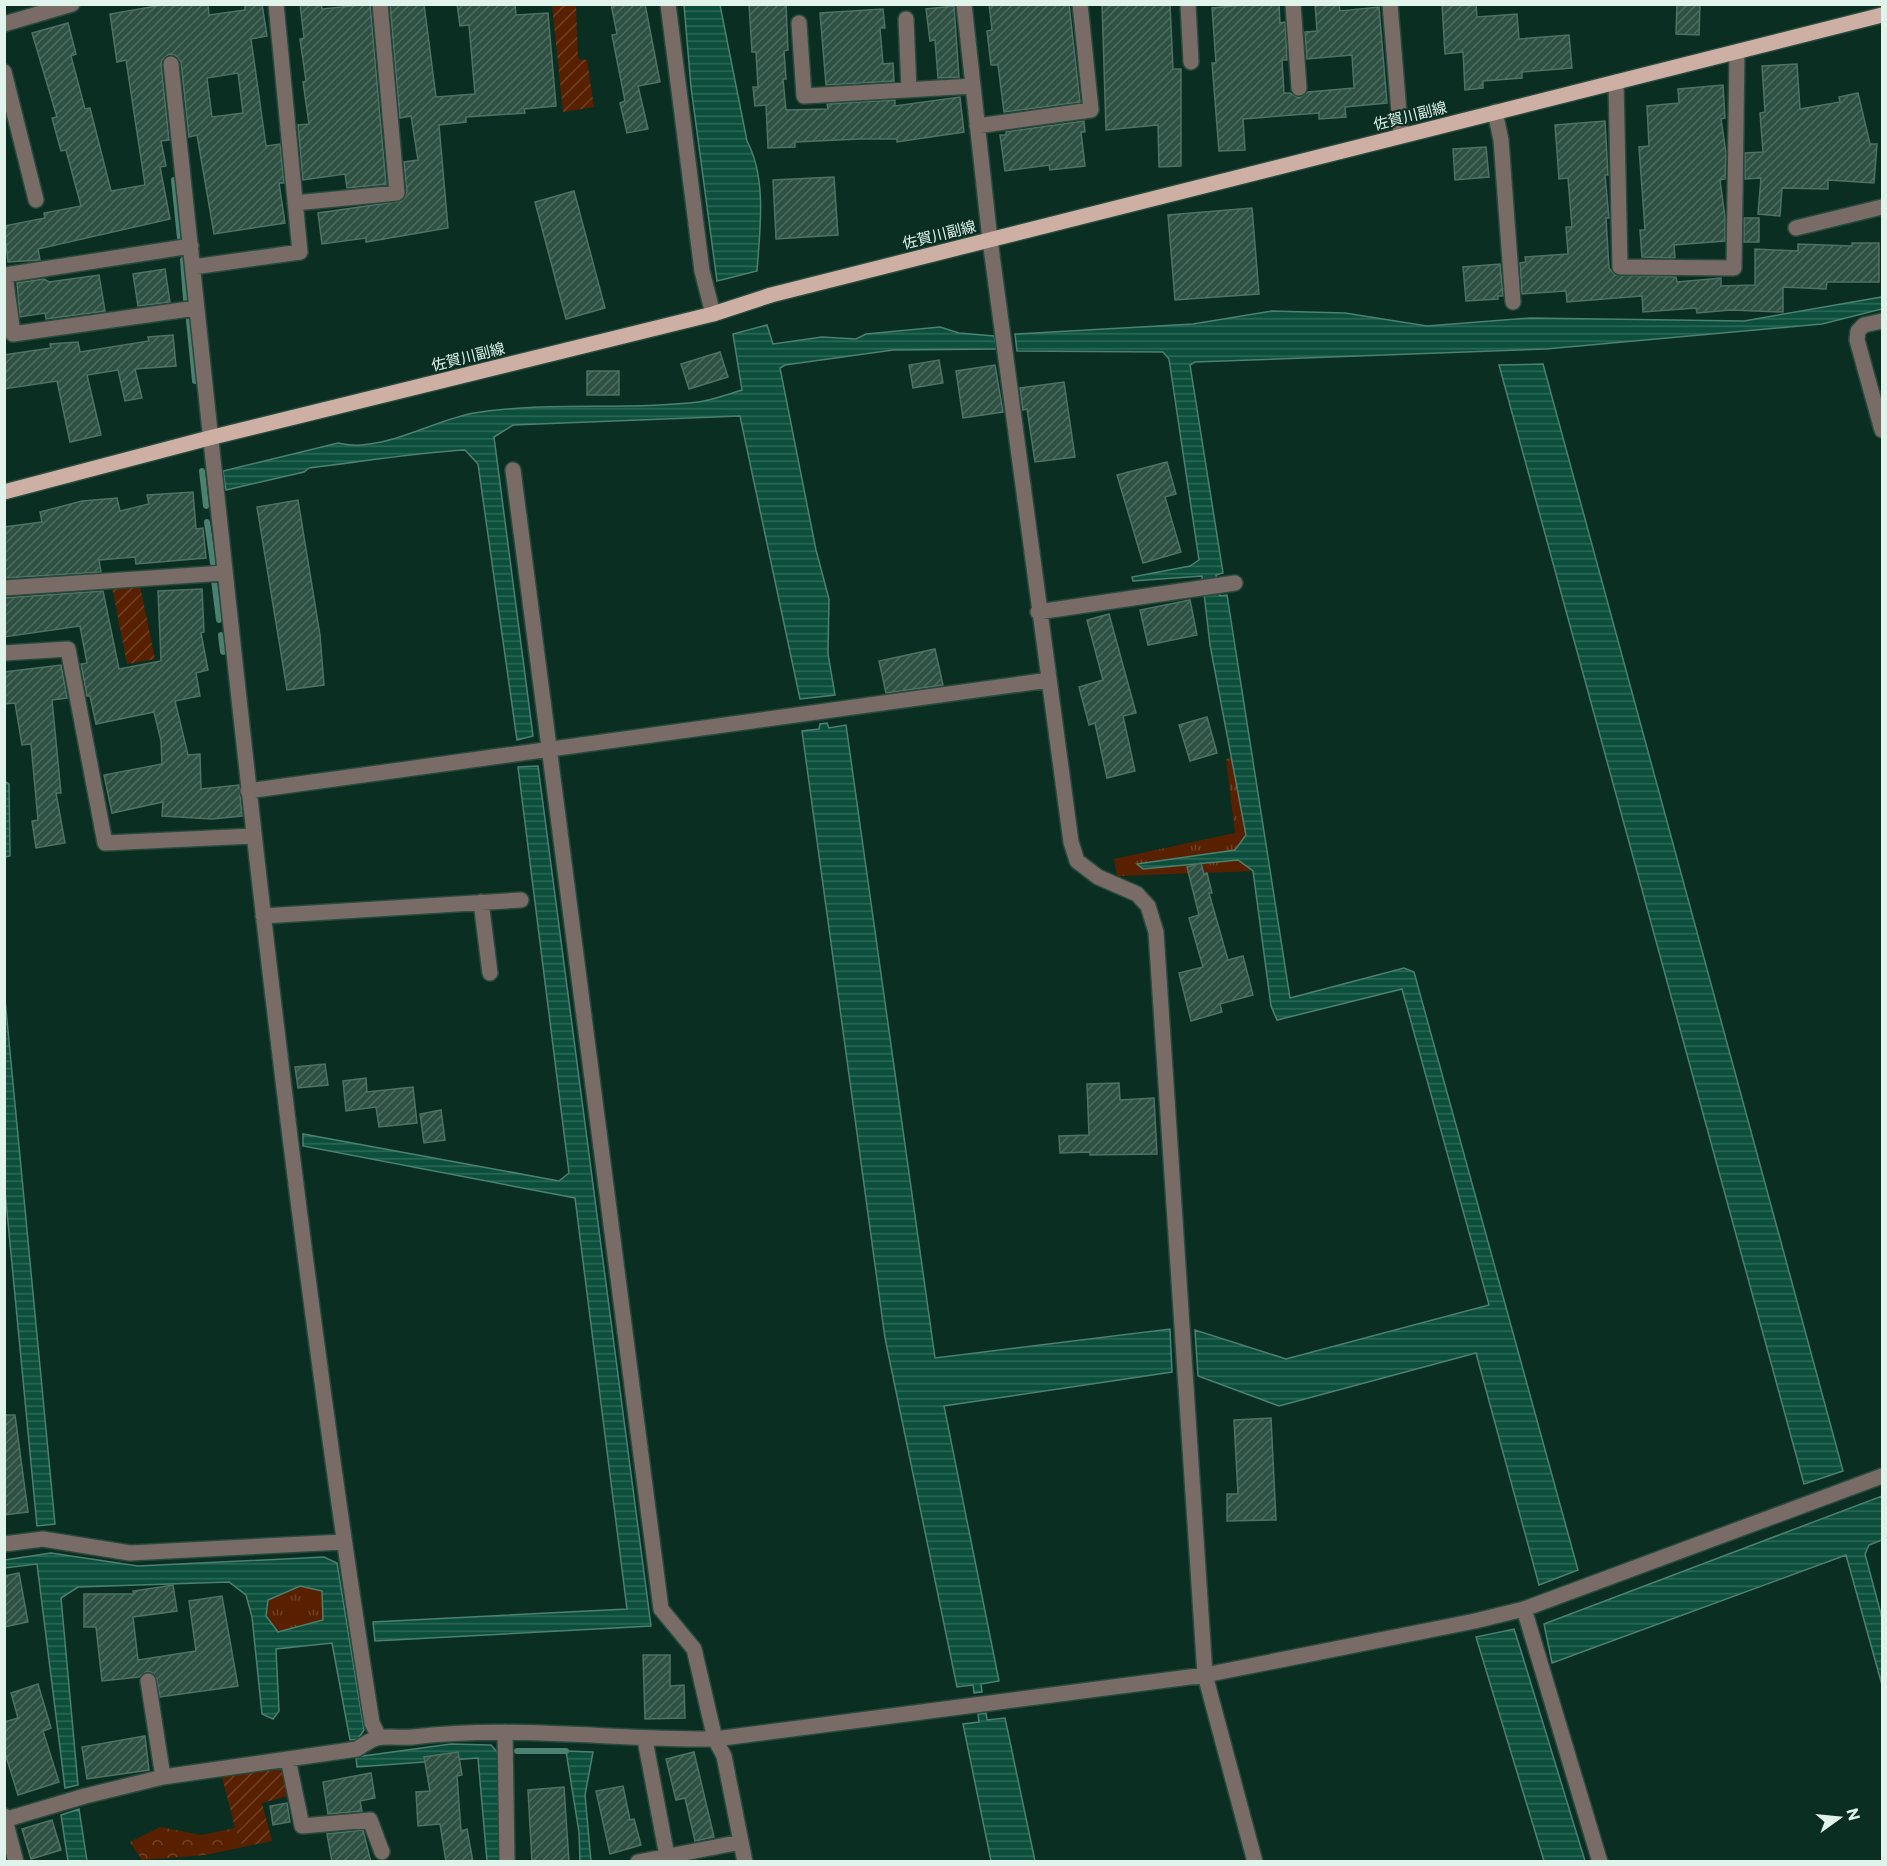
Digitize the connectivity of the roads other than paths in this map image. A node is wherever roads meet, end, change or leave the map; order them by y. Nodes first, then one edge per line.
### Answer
1 (72, 4) edge
2 (276, 4) edge
3 (380, 4) edge
4 (668, 4) edge
5 (964, 4) edge
6 (1080, 4) edge
7 (1188, 4) edge
8 (1293, 4) edge
9 (1390, 4) edge
10 (1882, 15) edge
11 (906, 19) dead end
12 (799, 23) dead end
13 (4, 24) edge
14 (1737, 52) junction
15 (1191, 62) dead end
16 (171, 64) dead end
17 (4, 72) edge
18 (1616, 82) junction
19 (972, 86) junction
20 (1299, 88) dead end
21 (909, 90) junction
22 (1495, 112) junction
23 (978, 126) junction
24 (1401, 136) junction
25 (36, 200) dead end
26 (295, 203) junction
27 (1882, 207) edge
28 (1796, 228) dead end
29 (990, 240) junction
30 (191, 246) junction
31 (193, 267) junction
32 (1513, 302) dead end
33 (196, 308) junction
34 (713, 314) junction
35 (1882, 321) edge
36 (1882, 430) edge
37 (209, 438) junction
38 (513, 470) dead end
39 (4, 492) edge
40 (224, 573) junction
41 (1230, 584) dead end
42 (4, 588) edge
43 (1038, 612) junction
44 (4, 653) edge
45 (1048, 680) junction
46 (547, 750) junction
47 (248, 791) junction
48 (253, 836) junction
49 (521, 900) dead end
50 (481, 902) junction
51 (263, 916) junction
52 (490, 973) dead end
53 (1882, 1476) edge
54 (343, 1542) junction
55 (4, 1544) edge
56 (1524, 1609) junction
57 (1205, 1675) junction
58 (148, 1681) dead end
59 (505, 1732) junction
60 (379, 1737) junction
61 (715, 1738) junction
62 (645, 1740) junction
63 (288, 1758) junction
64 (163, 1777) junction
65 (5, 1819) edge
66 (741, 1842) junction
67 (382, 1852) dead end
68 (667, 1856) junction
69 (16, 1862) edge
70 (507, 1862) edge
71 (638, 1862) edge
72 (745, 1862) edge
73 (1255, 1862) edge
74 (1600, 1862) edge

1 - 13 street
2 - 26 street
3 - 26 street
4 - 34 street
5 - 19 street
6 - 23 street
7 - 15 street
8 - 20 street
9 - 24 street
10 - 14 main road, 佐賀川副線
11 - 21 street
12 - 21 street
14 - 18 main road, 佐賀川副線
14 - 18 street
16 - 30 street
17 - 25 street
18 - 22 main road, 佐賀川副線
19 - 21 street
19 - 23 street
22 - 24 main road, 佐賀川副線
22 - 32 street
23 - 29 street
24 - 29 main road, 佐賀川副線
26 - 31 street
27 - 28 street
29 - 34 main road, 佐賀川副線
29 - 43 street
30 - 31 street
30 - 33 street
31 - 33 street
33 - 37 street
34 - 37 main road, 佐賀川副線
35 - 36 street
37 - 39 main road, 佐賀川副線
37 - 40 street
38 - 46 street
40 - 42 street
40 - 47 street
41 - 43 street
43 - 45 street
44 - 48 street
45 - 46 street
45 - 57 street
46 - 47 street
46 - 61 street
47 - 48 street
48 - 51 street
49 - 50 street
50 - 51 street
50 - 52 street
51 - 54 street
53 - 56 street
54 - 55 street
54 - 60 street
56 - 57 street
56 - 74 street
57 - 61 street
57 - 73 street
58 - 64 street
59 - 60 street
59 - 62 street
59 - 70 street
60 - 63 street
61 - 62 street
61 - 66 street
62 - 68 street
63 - 64 street
63 - 67 street
64 - 65 street
65 - 69 street
66 - 68 street
66 - 72 street
68 - 71 street

